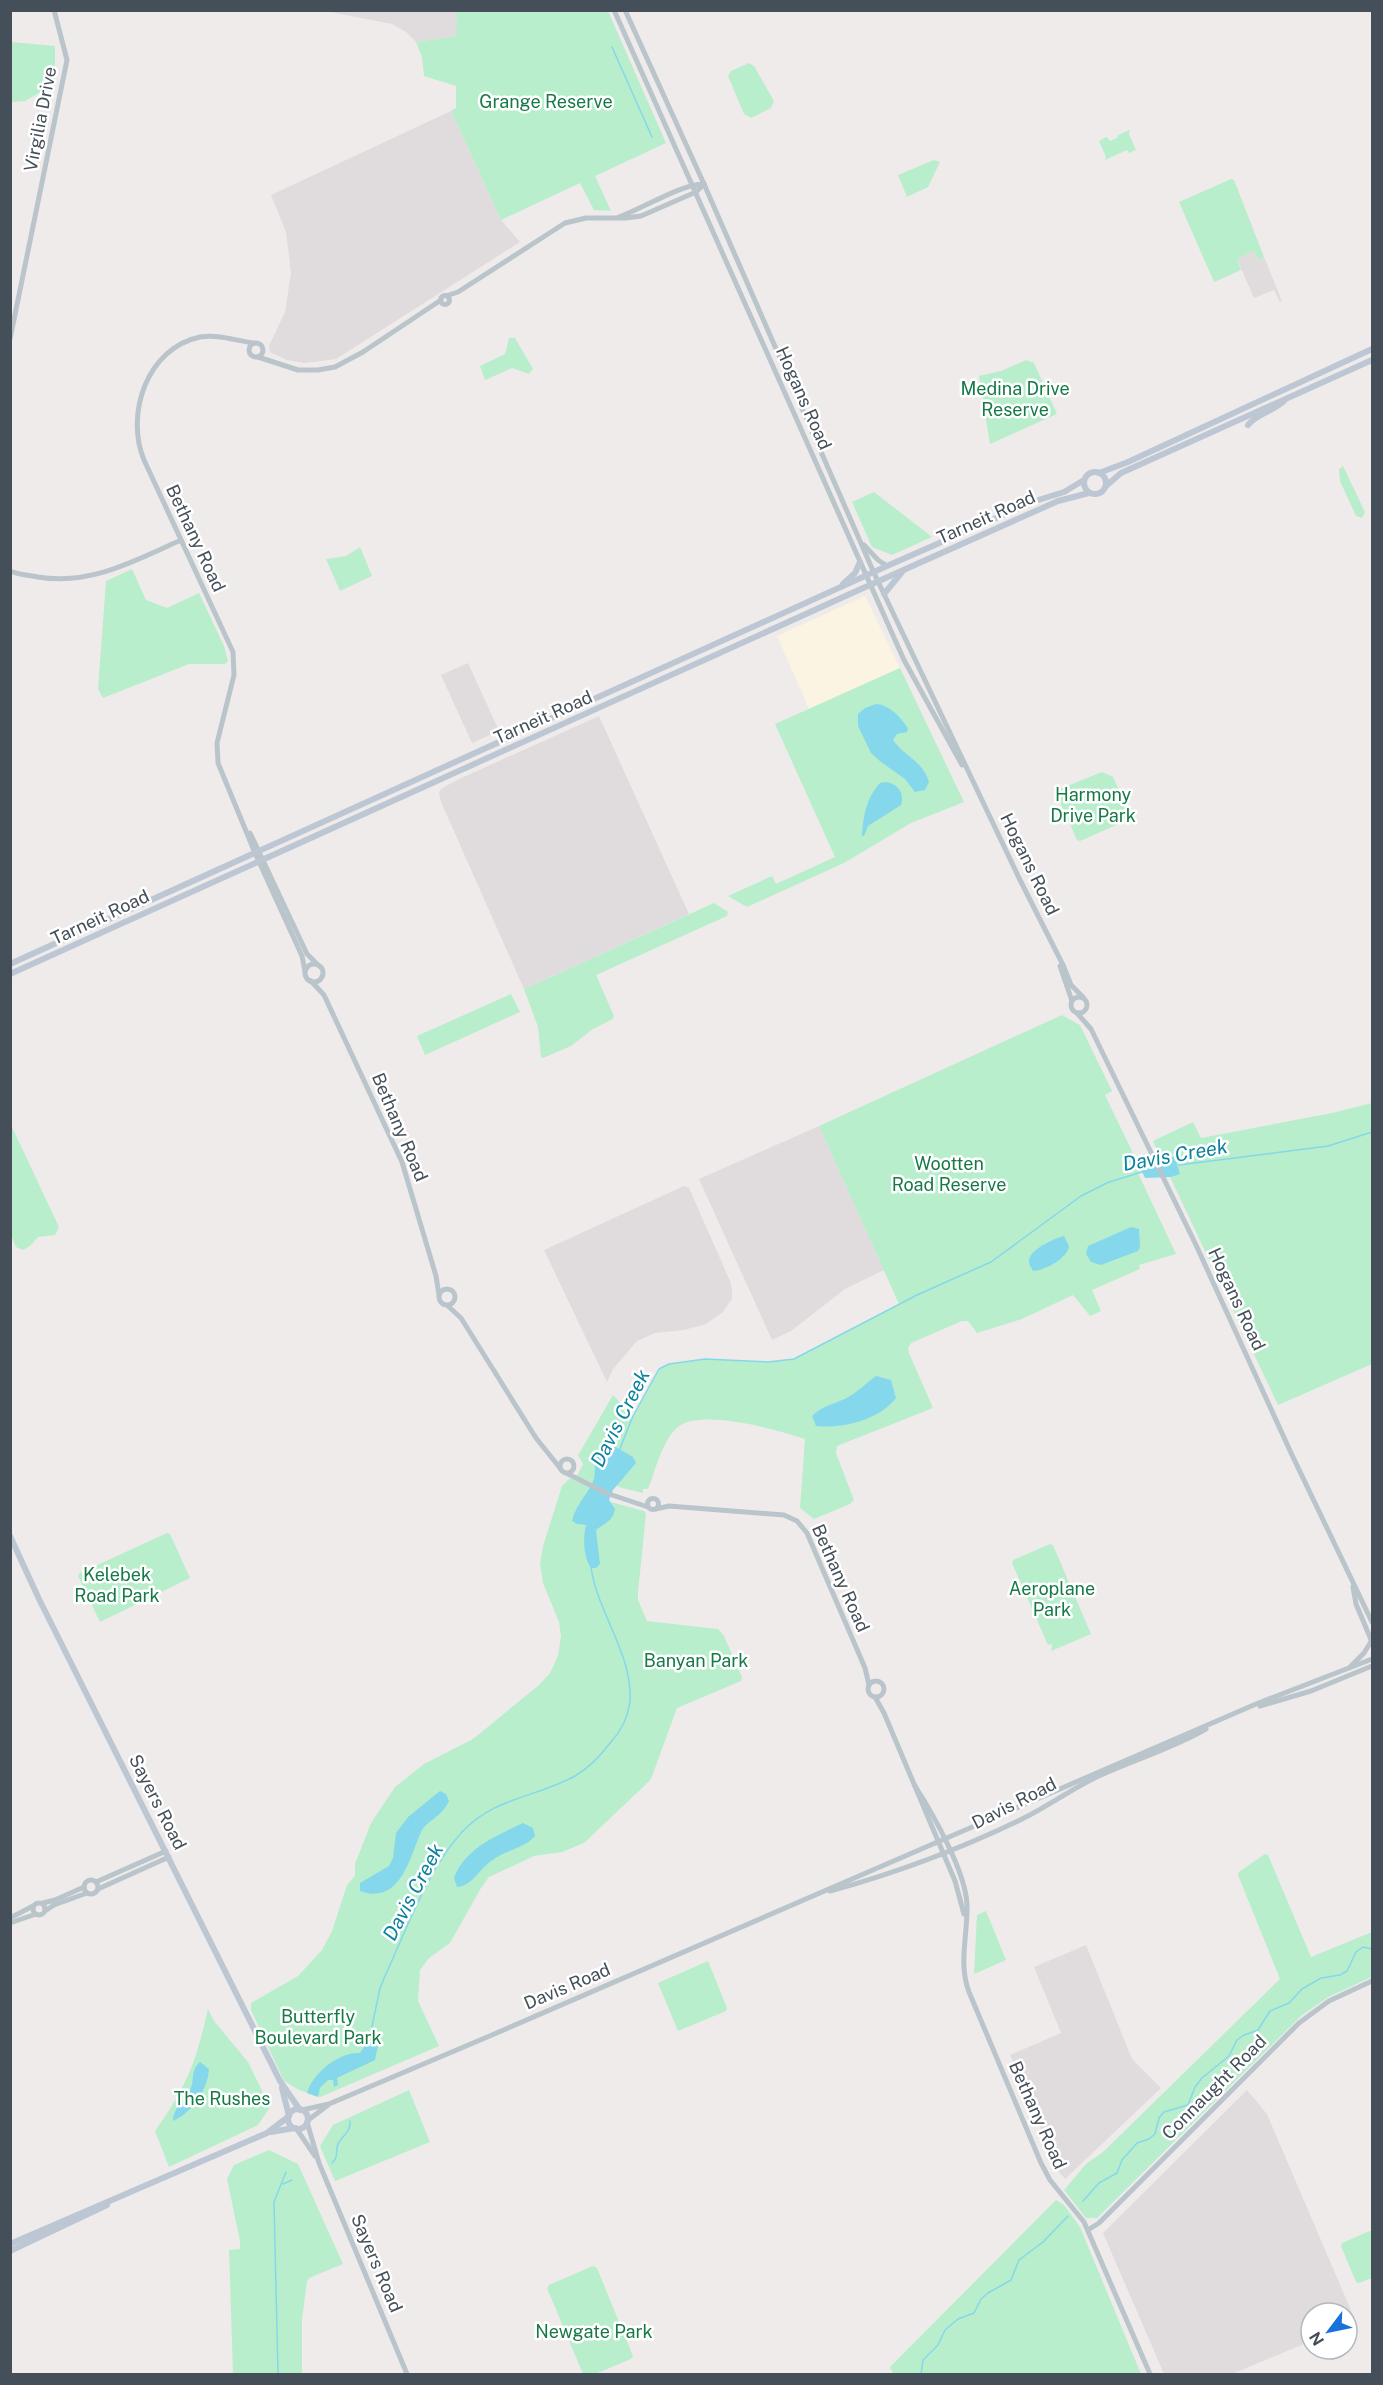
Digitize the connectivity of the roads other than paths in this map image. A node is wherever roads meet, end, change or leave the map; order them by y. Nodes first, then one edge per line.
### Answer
1 (54, 10) edge
2 (625, 11) edge
3 (616, 13) edge
4 (636, 36) junction
5 (627, 39) junction
6 (693, 184) junction
7 (705, 184) junction
8 (696, 192) junction
9 (659, 200) junction
10 (662, 207) junction
11 (618, 217) junction
12 (10, 339) edge
13 (240, 342) junction
14 (254, 343) junction
15 (1372, 349) edge
16 (263, 350) junction
17 (249, 351) junction
18 (258, 357) junction
19 (269, 360) junction
20 (1372, 360) edge
21 (781, 361) junction
22 (773, 365) junction
23 (1321, 377) junction
24 (1287, 398) junction
25 (1239, 411) junction
26 (1243, 418) junction
27 (1248, 425) dead end
28 (1099, 473) junction
29 (1084, 480) junction
30 (1106, 486) junction
31 (1089, 493) junction
32 (181, 540) junction
33 (861, 542) junction
34 (860, 562) junction
35 (887, 566) junction
36 (905, 569) junction
37 (10, 571) edge
38 (874, 573) junction
39 (866, 577) junction
40 (878, 581) junction
41 (870, 585) junction
42 (841, 587) junction
43 (884, 594) junction
44 (896, 618) junction
45 (904, 660) junction
46 (931, 711) junction
47 (942, 717) junction
48 (978, 792) junction
49 (257, 852) junction
50 (261, 861) junction
51 (139, 915) junction
52 (77, 934) junction
53 (1054, 950) junction
54 (10, 964) edge
55 (317, 964) junction
56 (305, 971) junction
57 (10, 974) edge
58 (322, 977) junction
59 (311, 981) junction
60 (324, 995) junction
61 (1083, 997) junction
62 (1072, 1000) junction
63 (1086, 1009) junction
64 (1077, 1013) junction
65 (1091, 1029) junction
66 (436, 1276) junction
67 (447, 1289) junction
68 (439, 1295) junction
69 (455, 1300) junction
70 (448, 1306) junction
71 (460, 1318) junction
72 (553, 1456) junction
73 (564, 1460) junction
74 (574, 1467) junction
75 (560, 1468) junction
76 (568, 1474) junction
77 (584, 1480) junction
78 (649, 1500) junction
79 (657, 1501) junction
80 (636, 1502) junction
81 (669, 1506) junction
82 (648, 1507) junction
83 (656, 1509) junction
84 (10, 1536) edge
85 (1353, 1583) junction
86 (1372, 1622) edge
87 (1372, 1641) edge
88 (1372, 1659) edge
89 (865, 1668) junction
90 (1349, 1668) junction
91 (1371, 1668) edge
92 (878, 1681) junction
93 (869, 1685) junction
94 (882, 1694) junction
95 (875, 1697) junction
96 (1244, 1710) junction
97 (884, 1713) junction
98 (1218, 1722) junction
99 (940, 1841) junction
100 (950, 1850) junction
101 (942, 1853) junction
102 (167, 1854) junction
103 (96, 1882) junction
104 (98, 1889) junction
105 (86, 1890) junction
106 (816, 1894) junction
107 (43, 1903) junction
108 (33, 1906) junction
109 (45, 1911) junction
110 (36, 1914) junction
111 (10, 1918) edge
112 (965, 1922) junction
113 (10, 1923) edge
114 (1372, 1981) edge
115 (280, 2081) junction
116 (329, 2103) junction
117 (301, 2110) junction
118 (289, 2117) junction
119 (307, 2122) junction
120 (295, 2128) junction
121 (267, 2133) junction
122 (319, 2163) junction
123 (132, 2192) junction
124 (1088, 2230) junction
125 (10, 2244) edge
126 (10, 2251) edge
127 (407, 2374) edge
128 (1150, 2374) edge

1 - 12 street, Virgilia Drive
2 - 3 street
2 - 4 street, Hogans Road
3 - 5 street, Hogans Road
4 - 5 street
4 - 7 street, Hogans Road
5 - 6 street, Hogans Road
6 - 7 street
6 - 8 street, Hogans Road
6 - 9 street
7 - 8 street
7 - 21 street, Hogans Road
8 - 10 street
8 - 22 street, Hogans Road
9 - 10 street
9 - 11 street
10 - 11 street
11 - 19 street
13 - 14 street, Bethany Road
13 - 17 street
13 - 32 street, Bethany Road
14 - 16 street
14 - 17 street
15 - 23 main road
16 - 18 street
16 - 19 street
17 - 18 street
18 - 19 street
20 - 23 main road
21 - 22 street
21 - 33 street, Hogans Road
22 - 34 street, Hogans Road
23 - 24 main road
23 - 25 main road
24 - 26 main road
24 - 27 main road
25 - 26 main road
25 - 28 main road
26 - 30 main road
28 - 29 main road
28 - 30 main road
29 - 31 main road
29 - 35 main road, Tarneit Road
30 - 31 main road
31 - 36 main road, Tarneit Road
32 - 37 street
32 - 49 street, Bethany Road
33 - 35 street
33 - 38 street, Hogans Road
34 - 39 street, Hogans Road
34 - 42 main road
35 - 38 main road, Tarneit Road
36 - 40 main road, Tarneit Road
36 - 43 main road
38 - 39 main road, Tarneit Road
38 - 40 street, Hogans Road
39 - 41 street, Hogans Road
39 - 42 main road, Tarneit Road
40 - 41 main road, Tarneit Road
40 - 43 street, Hogans Road
41 - 45 street, Hogans Road
41 - 50 main road, Tarneit Road
42 - 49 main road, Tarneit Road
43 - 44 street, Hogans Road
44 - 45 street
44 - 47 street, Hogans Road
45 - 46 street, Hogans Road
46 - 47 street
46 - 48 street, Hogans Road
47 - 48 street, Hogans Road
48 - 53 street, Hogans Road
49 - 50 street, Bethany Road
49 - 52 main road, Tarneit Road
50 - 51 main road, Tarneit Road
50 - 55 street, Bethany Road
50 - 56 street, Bethany Road
51 - 52 main road
51 - 57 main road, Tarneit Road
52 - 54 main road, Tarneit Road
53 - 61 street, Hogans Road
53 - 62 street, Hogans Road
55 - 56 street
55 - 58 street
56 - 59 street
58 - 59 street
58 - 60 street, Bethany Road
59 - 60 street, Bethany Road
60 - 66 street, Bethany Road
61 - 62 street
61 - 63 street
62 - 64 street
63 - 64 street
63 - 65 street, Hogans Road
64 - 65 street, Hogans Road
65 - 85 street, Hogans Road
66 - 67 street, Bethany Road
66 - 68 street, Bethany Road
67 - 68 street
67 - 69 street
68 - 70 street
69 - 70 street
69 - 71 street
70 - 71 street
71 - 72 street
72 - 73 street
72 - 75 street
73 - 74 street
73 - 75 street
74 - 76 street
74 - 77 street
75 - 76 street
76 - 77 street
77 - 80 street
78 - 79 street
78 - 80 street
78 - 82 street
79 - 81 street, Bethany Road
79 - 83 street
80 - 82 street
81 - 83 street, Bethany Road
81 - 89 street, Bethany Road
82 - 83 street
84 - 102 main road, Sayers Road
85 - 86 street, Hogans Road
85 - 87 street, Hogans Road
87 - 90 street
88 - 90 street, Davis Road
89 - 92 street, Bethany Road
89 - 93 street, Bethany Road
90 - 96 street, Davis Road
91 - 96 street, Davis Road
92 - 93 street
92 - 94 street
93 - 95 street
94 - 95 street
94 - 97 street, Bethany Road
95 - 97 street, Bethany Road
96 - 98 street, Davis Road
97 - 99 street, Bethany Road
98 - 99 street, Davis Road
98 - 100 street, Davis Road
99 - 100 street, Bethany Road
99 - 101 street, Bethany Road
99 - 106 street, Davis Road
100 - 101 street, Davis Road
100 - 112 street, Bethany Road
101 - 106 street, Davis Road
101 - 112 street, Bethany Road
102 - 103 street
102 - 104 street
102 - 115 main road, Sayers Road
103 - 104 street
103 - 105 street
104 - 105 street
105 - 107 street
105 - 109 street
106 - 116 street, Davis Road
107 - 108 street
107 - 109 street
108 - 110 street
108 - 111 street
109 - 110 street
110 - 113 street
112 - 124 street, Bethany Road
114 - 124 street, Connaught Road
115 - 117 main road, Sayers Road
115 - 118 main road, Sayers Road
116 - 117 street
116 - 119 street
117 - 118 main road
117 - 119 main road
118 - 120 main road
118 - 121 main road
119 - 120 main road
119 - 122 street, Sayers Road
120 - 121 main road
120 - 122 street, Sayers Road
121 - 123 main road
122 - 127 street, Sayers Road
123 - 125 main road
123 - 126 main road
124 - 128 street, Bethany Road

